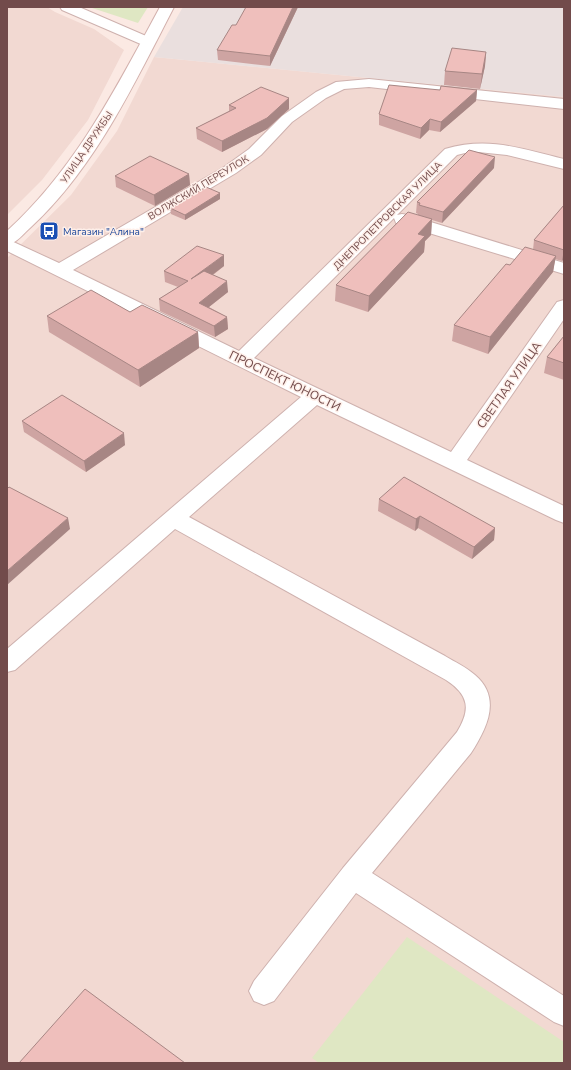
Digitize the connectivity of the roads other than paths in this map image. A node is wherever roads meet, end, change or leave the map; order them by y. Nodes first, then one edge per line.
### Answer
1 (67, 7) edge
2 (167, 7) edge
3 (148, 42) junction
4 (564, 104) edge
5 (564, 164) edge
6 (388, 214) junction
7 (7, 240) edge
8 (7, 244) edge
9 (564, 269) edge
10 (60, 270) junction
11 (564, 306) edge
12 (242, 360) junction
13 (315, 396) junction
14 (454, 463) junction
15 (564, 515) edge
16 (174, 519) junction
17 (7, 663) edge
18 (353, 876) junction
19 (264, 991) dead end
20 (564, 1012) edge

1 - 3 street
2 - 3 street, УЛИЦА ДРУЖБЫ
3 - 7 street, УЛИЦА ДРУЖБЫ
4 - 10 street, ВОЛЖСКИЙ ПЕРЕУЛОК
5 - 6 street, ДНЕПРОПЕТРОВСКАЯ УЛИЦА
6 - 9 street
6 - 12 street, ДНЕПРОПЕТРОВСКАЯ УЛИЦА
8 - 10 street, ПРОСПЕКТ ЮНОСТИ
10 - 12 street, ПРОСПЕКТ ЮНОСТИ
11 - 14 street, СВЕТЛАЯ УЛИЦА
12 - 13 street, ПРОСПЕКТ ЮНОСТИ
13 - 14 street, ПРОСПЕКТ ЮНОСТИ
13 - 16 street
14 - 15 street, ПРОСПЕКТ ЮНОСТИ
16 - 17 street
16 - 18 street
18 - 19 street
18 - 20 street

